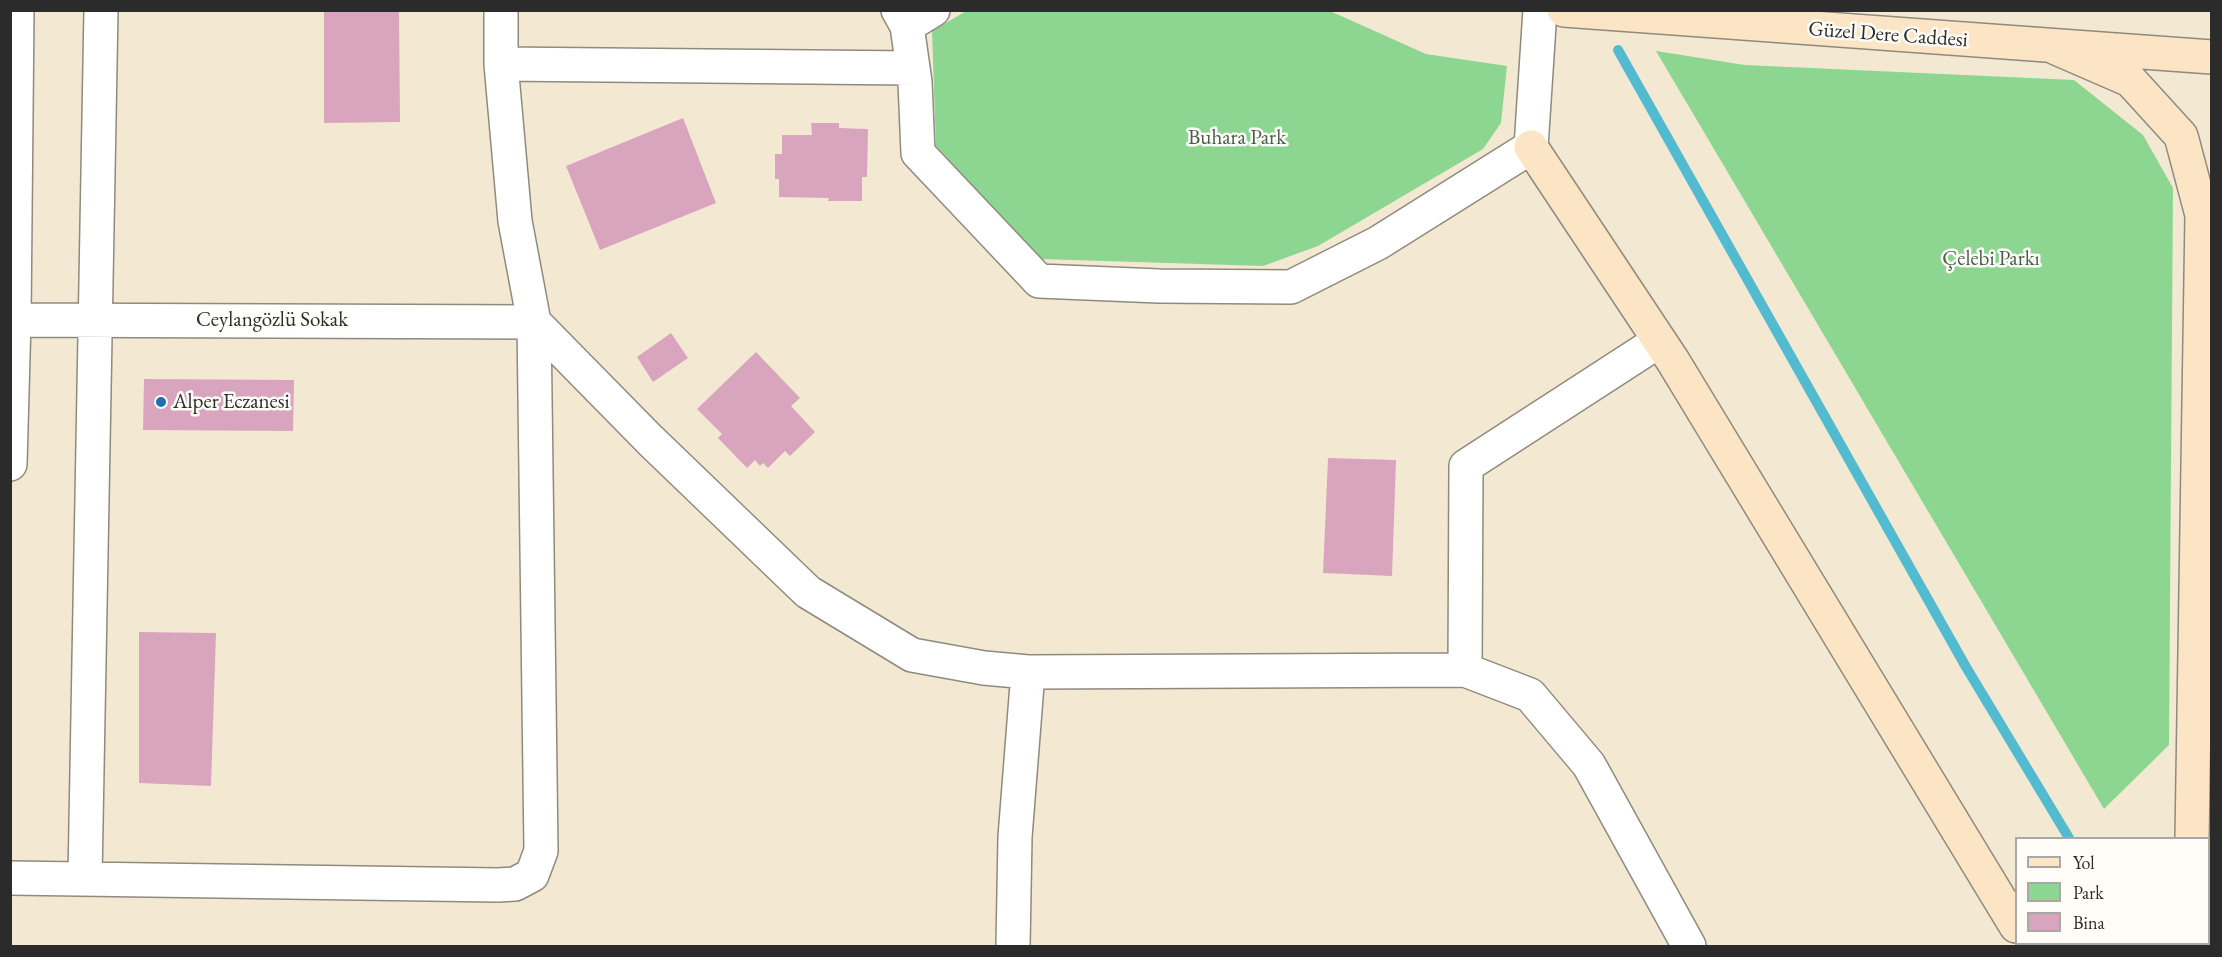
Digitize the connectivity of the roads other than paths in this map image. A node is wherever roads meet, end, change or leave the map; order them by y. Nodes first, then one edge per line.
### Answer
1 (17, 10) edge
2 (101, 10) edge
3 (501, 10) edge
4 (1540, 10) edge
5 (1564, 10) edge
6 (913, 16) edge
7 (2054, 47) junction
8 (2211, 57) edge
9 (501, 64) junction
10 (913, 68) junction
11 (1531, 147) junction
12 (95, 319) junction
13 (12, 320) edge
14 (534, 322) junction
15 (1659, 341) junction
16 (10, 464) edge
17 (1465, 670) junction
18 (1028, 672) junction
19 (2192, 837) edge
20 (10, 878) edge
21 (85, 878) junction
22 (2015, 924) edge
23 (1013, 946) edge
24 (1689, 946) edge

1 - 13 street
2 - 12 street
3 - 9 street
4 - 11 street
5 - 7 main road, Güzel Dere Caddesi
6 - 10 street
7 - 8 main road, Güzel Dere Caddesi
7 - 19 main road
9 - 10 street
9 - 14 street
10 - 11 street
11 - 15 main road
12 - 13 street, Ceylangözlü Sokak
12 - 14 street, Ceylangözlü Sokak
12 - 21 street
13 - 16 street
14 - 18 street
14 - 21 street
15 - 17 street
15 - 22 main road
17 - 18 street
17 - 24 street
18 - 23 street
20 - 21 street

